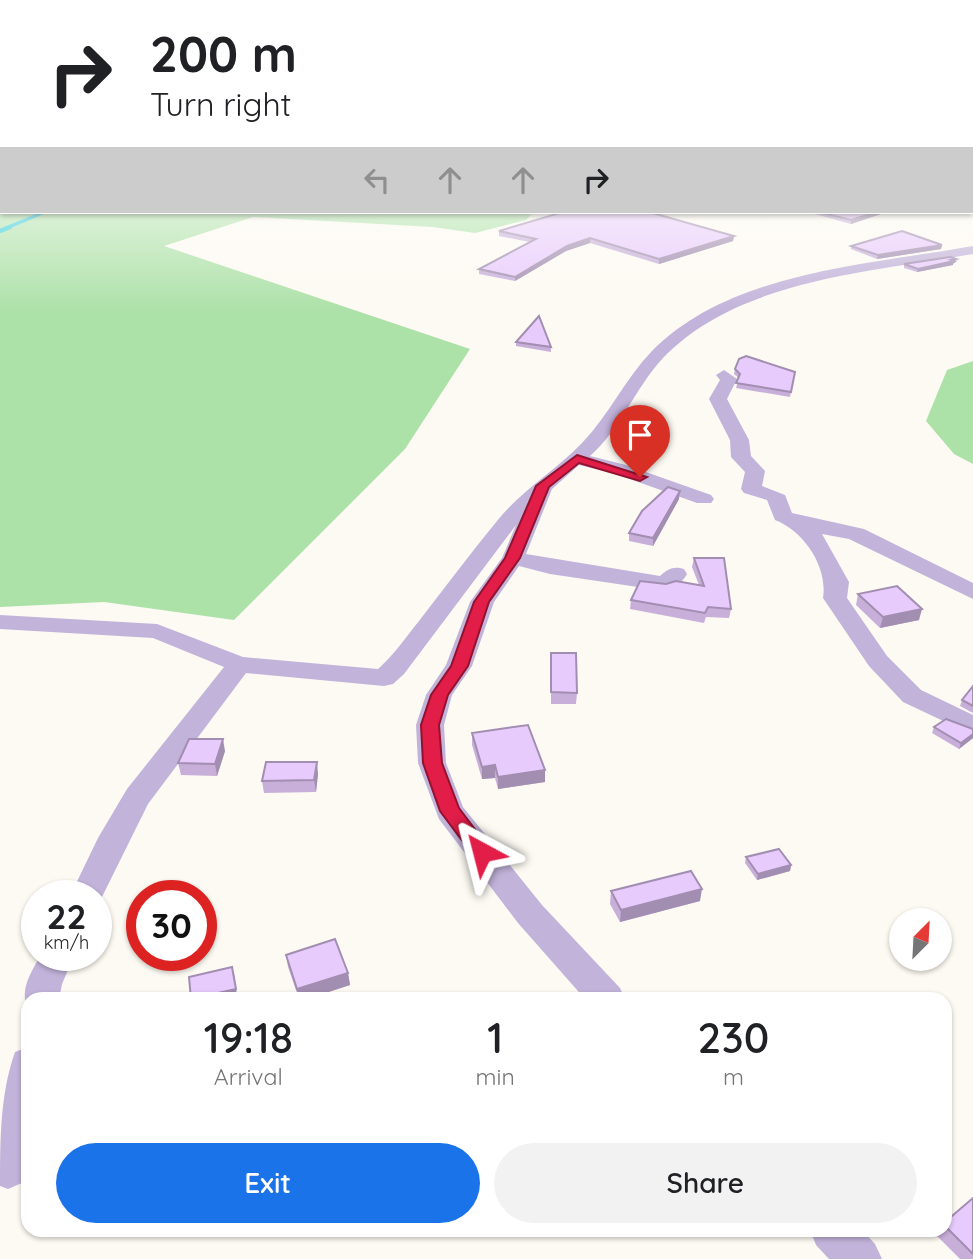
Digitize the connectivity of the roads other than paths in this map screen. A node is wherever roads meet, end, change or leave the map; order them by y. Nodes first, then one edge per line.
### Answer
1 (973, 250) edge
2 (724, 375) dead end
3 (577, 459) junction
4 (543, 486) junction
5 (704, 499) dead end
6 (796, 521) junction
7 (513, 558) junction
8 (676, 574) dead end
9 (973, 592) edge
10 (0, 622) edge
11 (239, 664) junction
12 (973, 726) edge
13 (93, 880) edge
14 (50, 971) edge
15 (42, 992) edge
16 (601, 992) edge
17 (21, 1110) edge
18 (12, 1168) edge
19 (838, 1237) edge
20 (860, 1259) edge

1 - 3 street
2 - 6 street
3 - 4 street
3 - 5 street
4 - 7 street
4 - 11 street
6 - 9 street
6 - 12 street
7 - 8 street
7 - 16 street
10 - 11 street
11 - 13 street
14 - 15 street
17 - 18 street
19 - 20 street

